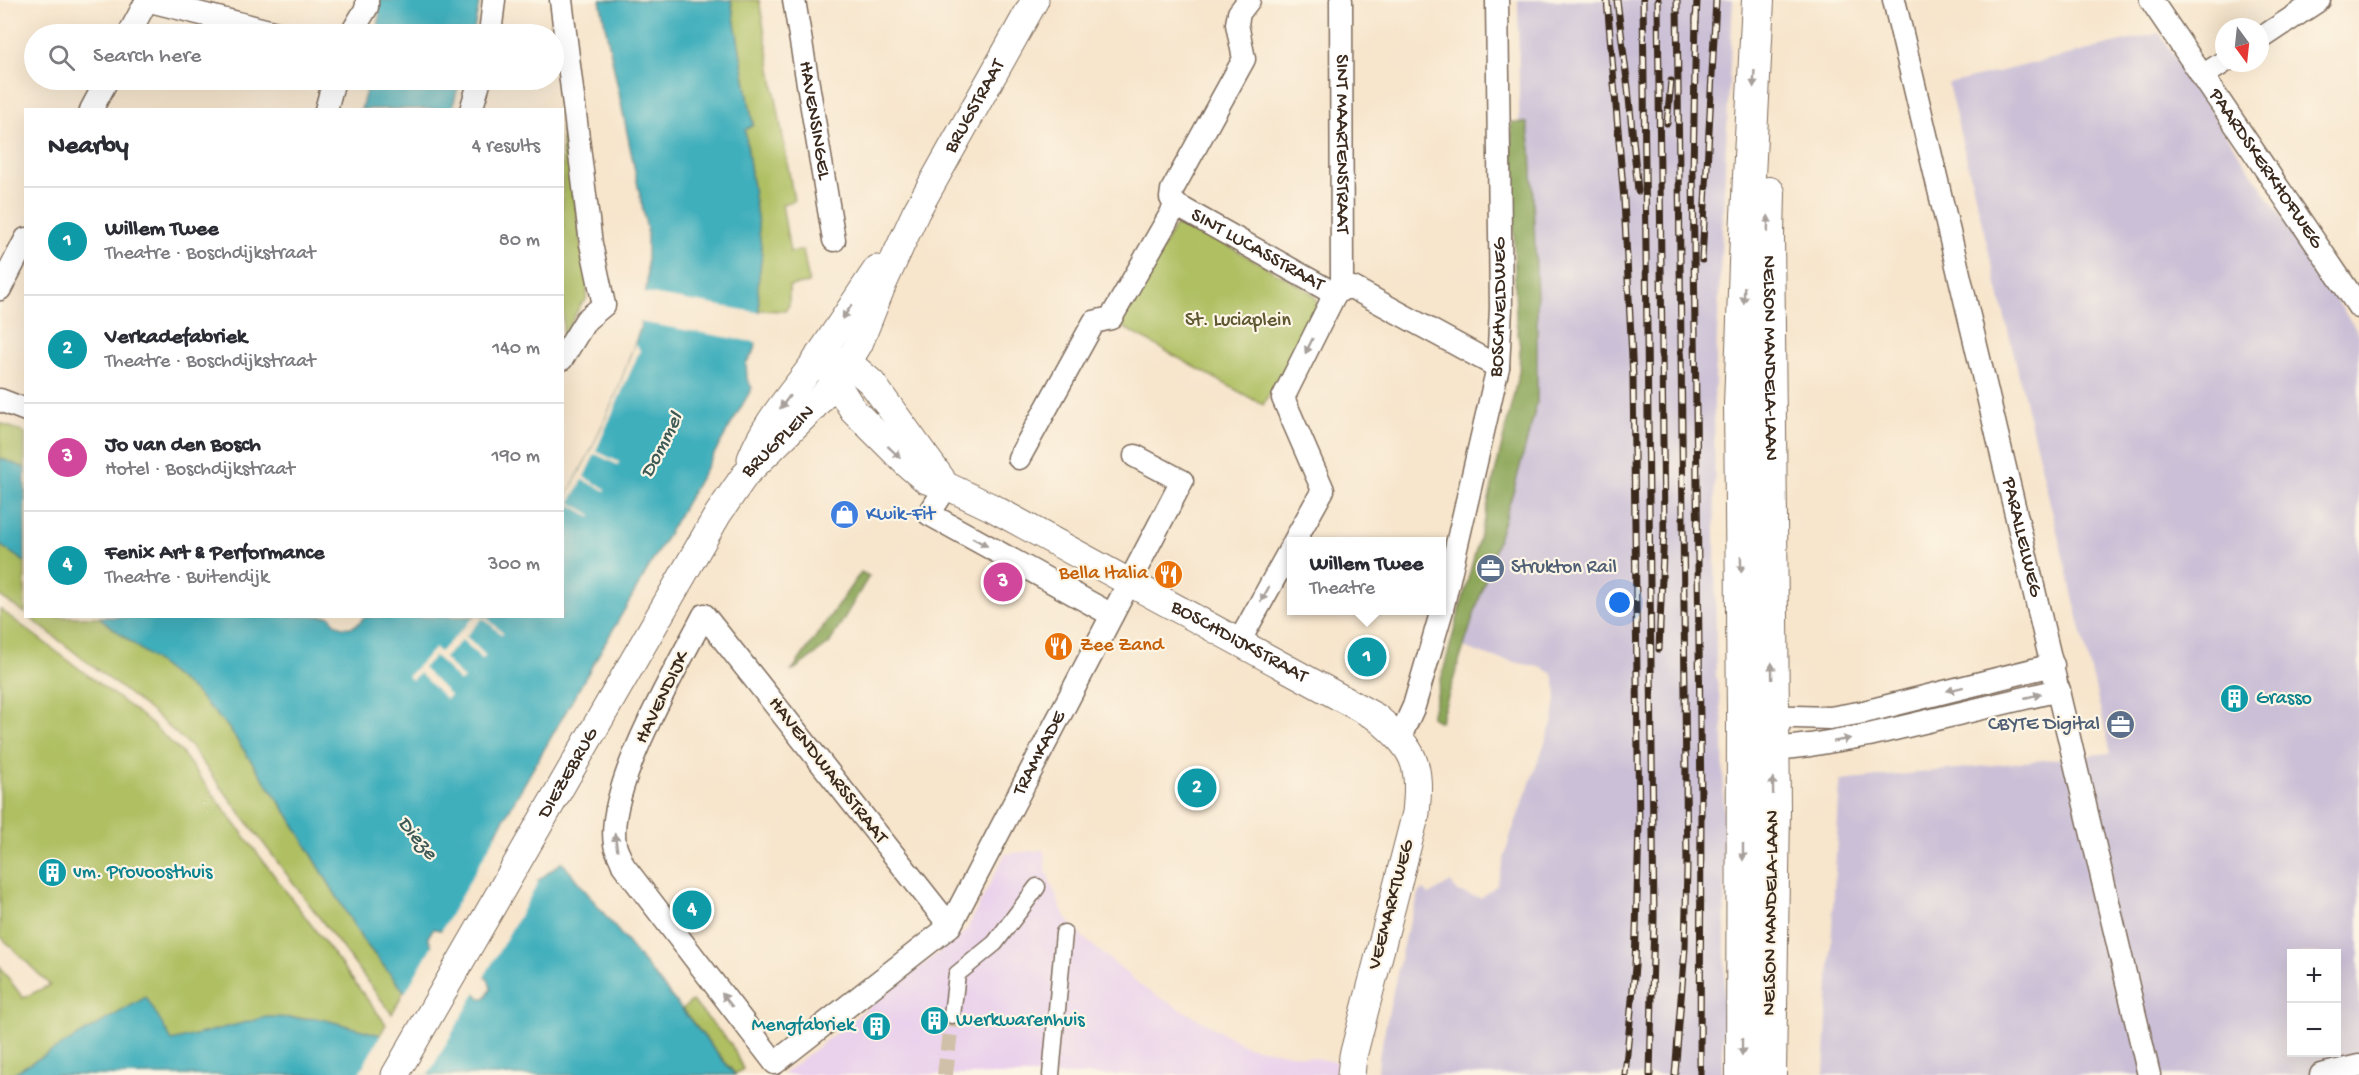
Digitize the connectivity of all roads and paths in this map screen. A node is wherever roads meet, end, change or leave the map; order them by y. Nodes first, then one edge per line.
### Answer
1 (146, 0) edge
2 (494, 0) edge
3 (561, 0) edge
4 (794, 0) edge
5 (1035, 0) edge
6 (1341, 0) edge
7 (1497, 0) edge
8 (1758, 0) edge
9 (1778, 0) edge
10 (1894, 0) edge
11 (2151, 0) edge
12 (2319, 0) edge
13 (1244, 2) edge
14 (367, 3) edge
15 (205, 7) edge
16 (134, 24) edge
17 (253, 24) edge
18 (356, 24) edge
19 (491, 24) edge
20 (563, 24) edge
21 (2269, 33) edge
22 (564, 45) edge
23 (2215, 68) edge
24 (2202, 76) junction
25 (102, 90) edge
26 (331, 90) edge
27 (477, 90) edge
28 (568, 105) edge
29 (92, 108) edge
30 (327, 108) edge
31 (472, 108) edge
32 (1176, 205) junction
33 (916, 212) junction
34 (834, 240) dead end
35 (24, 243) edge
36 (882, 286) joint
37 (0, 289) edge
38 (1339, 291) junction
39 (2359, 307) edge
40 (824, 347) junction
41 (564, 356) edge
42 (1498, 367) junction
43 (842, 372) junction
44 (872, 383) joint
45 (0, 400) edge
46 (24, 409) edge
47 (853, 410) joint
48 (1135, 456) dead end
49 (1019, 458) dead end
50 (745, 475) junction
51 (947, 486) junction
52 (1297, 537) edge
53 (1287, 555) edge
54 (1128, 580) junction
55 (1446, 593) edge
56 (704, 615) joint
57 (1112, 615) junction
58 (1441, 615) edge
59 (1239, 642) junction
60 (2053, 665) junction
61 (2059, 690) junction
62 (1758, 716) junction
63 (1400, 737) junction
64 (1758, 751) junction
65 (1037, 887) dead end
66 (950, 927) junction
67 (1064, 933) dead end
68 (952, 1015) tunnel mouth
69 (2359, 1066) edge
70 (773, 1069) edge
71 (395, 1075) edge
72 (1051, 1075) edge
73 (1351, 1075) edge
74 (1742, 1075) edge
75 (1770, 1075) edge
76 (2150, 1075) edge
77 (2321, 1075) edge

1 - 15 street
1 - 16 street
2 - 19 street
3 - 20 street
4 - 34 street, HAVENSINGEL
5 - 33 street, BRUGSTRAAT
6 - 38 street, SINT MAARTENSTRAAT
7 - 42 street, BOSCHVELDWEG
8 -> 62 main road, NELSON MANDELA-LAAN
62 -> 9 main road, NELSON MANDELA-LAAN
10 - 60 street, PARALLELWEG
11 - 24 street, PAARDSKERKHOFWEG
12 - 21 street
13 - 32 street
14 - 18 street
15 - 17 street
22 - 28 street
23 - 24 street
24 - 39 street, PAARDSKERKHOFWEG
25 - 29 street
26 - 30 street
27 - 31 street
28 - 41 street
32 - 38 street, SINT LUCASSTRAAT
32 - 49 street
33 - 36 street, BRUGSTRAAT
33 -> 40 street, BRUGSTRAAT
35 - 37 street
36 - 43 street, BRUGPLEIN
38 - 42 street, SINT LUCASSTRAAT
38 -> 52 street
40 - 43 street, BRUGPLEIN
40 -> 50 street, BRUGPLEIN
42 - 55 street, BOSCHVELDWEG
43 - 44 street, BRUGPLEIN
43 - 47 street, BRUGPLEIN
43 - 50 street, BRUGPLEIN
44 - 51 street, BOSCHDIJKSTRAAT
45 - 46 street
47 -> 51 street, BOSCHDIJKSTRAAT
48 - 54 street, TRAMKADE
50 - 71 street, DIEZEBRUG
51 - 54 street, BOSCHDIJKSTRAAT
51 -> 57 street
53 -> 59 street
54 - 57 street, TRAMKADE
54 - 59 street, BOSCHDIJKSTRAAT
56 - 66 street, HAVENDWARSSTRAAT
70 -> 56 street, HAVENDIJK
57 - 66 street, TRAMKADE
58 - 63 street, BOSCHVELDWEG
59 - 63 street, BOSCHDIJKSTRAAT
60 - 61 street, PARALLELWEG
60 -> 62 street
64 -> 61 street
61 - 76 street, PARALLELWEG
62 - 64 main road, NELSON MANDELA-LAAN
63 - 73 street, VEEMARKTWEG
64 -> 74 main road, NELSON MANDELA-LAAN
75 -> 64 main road, NELSON MANDELA-LAAN
65 - 68 street
66 - 70 street
67 - 72 street
69 - 77 street

